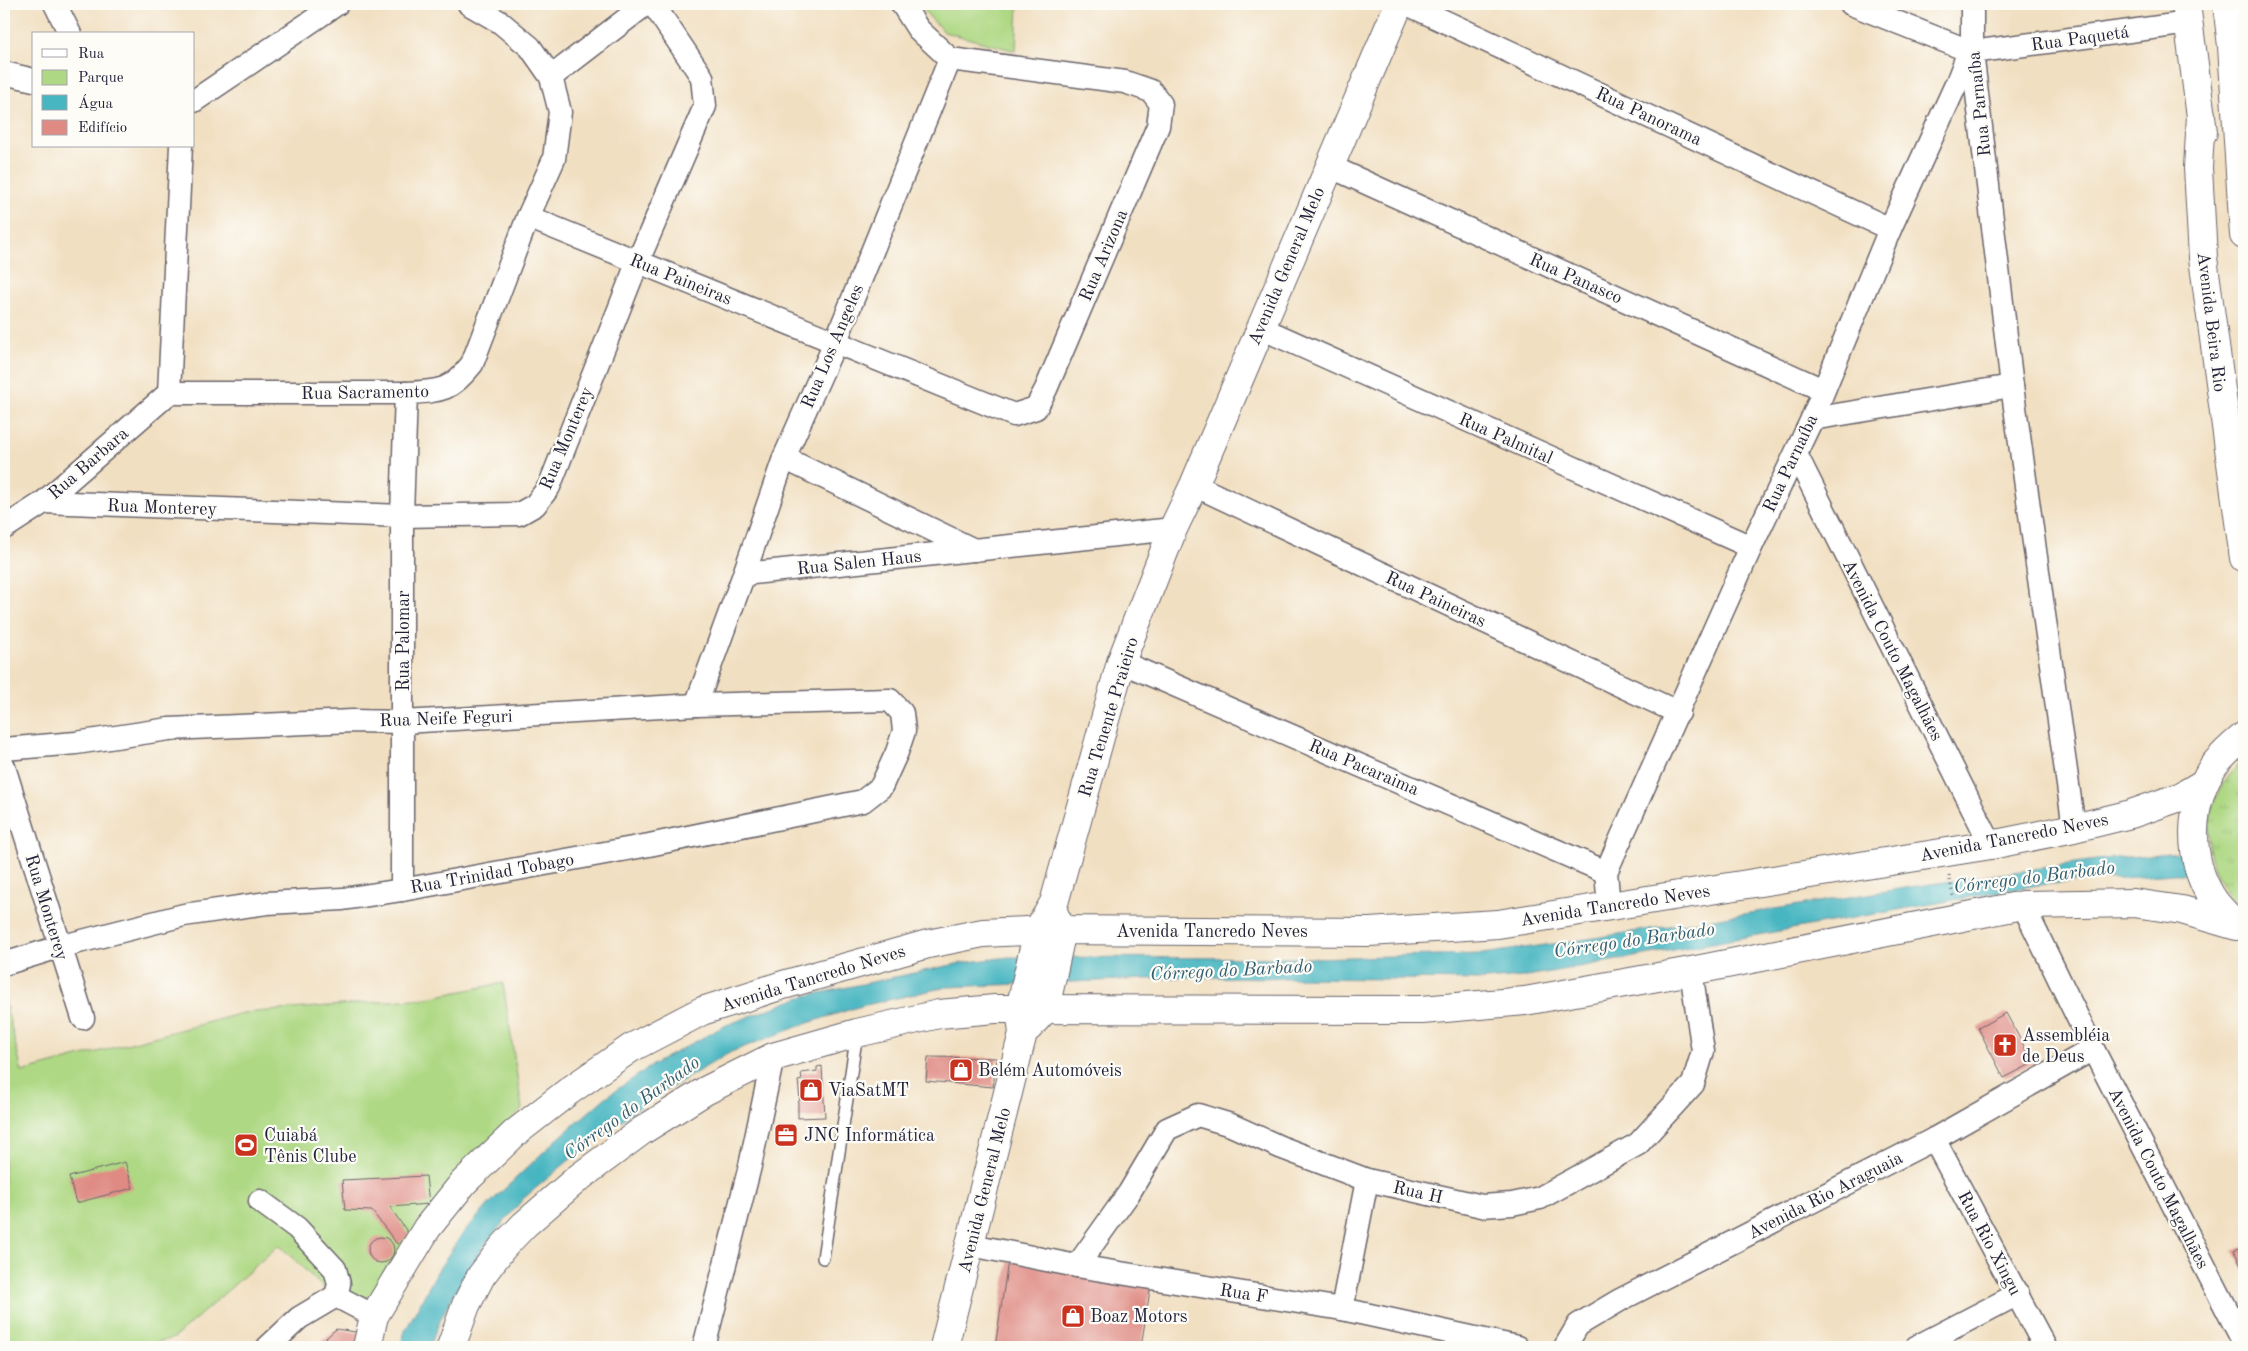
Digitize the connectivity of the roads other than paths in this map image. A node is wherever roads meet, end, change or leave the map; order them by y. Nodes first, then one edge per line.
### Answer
1 (55, 4) edge
2 (337, 4) edge
3 (469, 4) edge
4 (646, 4) edge
5 (653, 4) edge
6 (902, 4) edge
7 (1399, 4) edge
8 (1407, 4) edge
9 (1851, 4) edge
10 (1972, 4) edge
11 (2227, 4) edge
12 (2187, 14) edge
13 (69, 32) edge
14 (2238, 46) edge
15 (1970, 52) junction
16 (950, 59) junction
17 (4, 73) edge
18 (551, 77) junction
19 (32, 80) edge
20 (195, 100) edge
21 (2201, 115) junction
22 (2241, 144) edge
23 (181, 148) edge
24 (1329, 166) junction
25 (528, 217) junction
26 (1890, 229) junction
27 (2244, 235) edge
28 (638, 261) junction
29 (1261, 328) junction
30 (834, 343) junction
31 (2012, 386) junction
32 (1823, 390) junction
33 (169, 393) junction
34 (406, 393) junction
35 (2244, 416) edge
36 (1812, 419) junction
37 (1796, 454) junction
38 (784, 458) junction
39 (1194, 485) junction
40 (44, 502) junction
41 (402, 516) junction
42 (4, 528) edge
43 (1173, 529) junction
44 (1751, 547) junction
45 (974, 550) junction
46 (2244, 558) edge
47 (744, 574) junction
48 (1121, 662) junction
49 (890, 700) joint
50 (696, 704) junction
51 (1679, 713) junction
52 (2244, 718) edge
53 (403, 722) junction
54 (2236, 742) edge
55 (4, 749) edge
56 (4, 767) edge
57 (2204, 783) junction
58 (2074, 828) junction
59 (1991, 845) junction
60 (1606, 872) junction
61 (402, 890) junction
62 (2023, 905) junction
63 (1609, 907) junction
64 (2240, 929) edge
65 (1049, 932) junction
66 (59, 947) junction
67 (4, 964) edge
68 (1691, 971) junction
69 (1032, 1008) junction
70 (83, 1018) dead end
71 (857, 1033) junction
72 (2093, 1049) junction
73 (773, 1057) junction
74 (1934, 1139) junction
75 (1367, 1180) junction
76 (260, 1201) dead end
77 (971, 1245) junction
78 (823, 1258) dead end
79 (1077, 1266) junction
80 (2018, 1294) junction
81 (336, 1296) junction
82 (1342, 1309) junction
83 (374, 1316) junction
84 (2244, 1343) edge
85 (268, 1347) edge
86 (367, 1347) edge
87 (451, 1347) edge
88 (704, 1347) edge
89 (944, 1347) edge
90 (1517, 1347) edge
91 (1565, 1347) edge
92 (1916, 1347) edge
93 (2045, 1347) edge

1 - 13 street
2 - 20 street
3 - 18 street, Rua Sacramento
4 - 18 street
5 - 28 street, Rua Monterey
6 - 16 street
7 - 24 main road, Avenida General Melo
8 - 26 street, Rua Panorama
9 - 15 street
10 - 15 street, Rua Parnaíba
11 - 14 main road
12 - 15 street, Rua Paquetá
12 - 21 main road, Avenida Beira Rio
14 - 22 main road
15 - 26 street, Rua Parnaíba
15 - 31 street, Rua Parnaíba
16 - 30 street, Rua Los Angeles
16 - 30 street, Rua Arizona
17 - 19 street
18 - 25 street, Rua Sacramento
21 - 35 main road, Avenida Beira Rio
21 - 46 main road, Avenida Beira Rio
22 - 27 main road
23 - 33 street
24 - 29 main road, Avenida General Melo
24 - 32 street, Rua Panasco
25 - 28 street, Rua Paineiras
25 - 34 street, Rua Sacramento
26 - 32 street, Rua Parnaíba
28 - 30 street, Rua Paineiras
28 - 41 street, Rua Monterey
29 - 39 main road, Avenida General Melo
29 - 44 street, Rua Palmital
30 - 38 street, Rua Los Angeles
31 - 36 street
31 - 58 street, Rua Parnaíba
32 - 36 street, Rua Parnaíba
33 - 34 street, Rua Sacramento
33 - 40 street, Rua Barbara
34 - 41 street, Rua Palomar
36 - 37 street, Rua Parnaíba
37 - 44 street, Rua Parnaíba
37 - 59 street, Avenida Couto Magalhães
38 - 45 street, Rua Salen Haus
38 - 47 street, Rua Los Angeles
39 - 43 main road, Avenida General Melo
39 - 51 street, Rua Paineiras
40 - 41 street, Rua Monterey
40 - 42 street, Rua Barbara
41 - 53 street, Rua Palomar
43 - 45 street, Rua Salen Haus
43 - 48 main road, Rua Tenente Praieiro
44 - 51 street, Rua Parnaíba
45 - 47 street, Rua Salen Haus
47 - 50 street, Rua Los Angeles
48 - 60 street, Rua Pacaraima
48 - 65 main road, Rua Tenente Praieiro
49 - 50 street, Rua Neife Feguri
49 - 61 street, Rua Trinidad Tobago
50 - 53 street, Rua Neife Feguri
51 - 60 street, Rua Parnaíba
52 - 54 main road
53 - 55 street, Rua Neife Feguri
53 - 61 street, Rua Palomar
54 - 57 main road
56 - 66 street, Rua Monterey
57 - 58 main road, Avenida Tancredo Neves
57 - 64 main road
58 - 59 main road, Avenida Tancredo Neves
59 - 63 main road, Avenida Tancredo Neves
60 - 63 street
61 - 66 street, Rua Trinidad Tobago
62 - 64 main road
62 - 68 main road
62 - 72 street, Avenida Couto Magalhães
63 - 65 main road, Avenida Tancredo Neves
65 - 69 main road, Rua Tenente Praieiro
65 - 83 main road, Avenida Tancredo Neves
66 - 67 street, Rua Trinidad Tobago
66 - 70 street, Rua Monterey
68 - 69 main road
68 - 75 street, Rua H
69 - 71 main road
69 - 77 main road, Avenida General Melo
71 - 73 main road
71 - 78 lane
72 - 74 street, Avenida Rio Araguaia
72 - 84 street, Avenida Couto Magalhães
73 - 87 main road
73 - 88 street
74 - 80 street, Rua Rio Xingu
74 - 91 street, Avenida Rio Araguaia
75 - 79 street, Rua H
75 - 82 street
76 - 81 street
77 - 79 street, Rua F
77 - 89 main road, Avenida General Melo
79 - 82 street, Rua F
80 - 92 street
80 - 93 street, Rua Rio Xingu
81 - 83 street
81 - 85 street
82 - 90 street, Rua F
83 - 86 main road, Avenida Tancredo Neves

